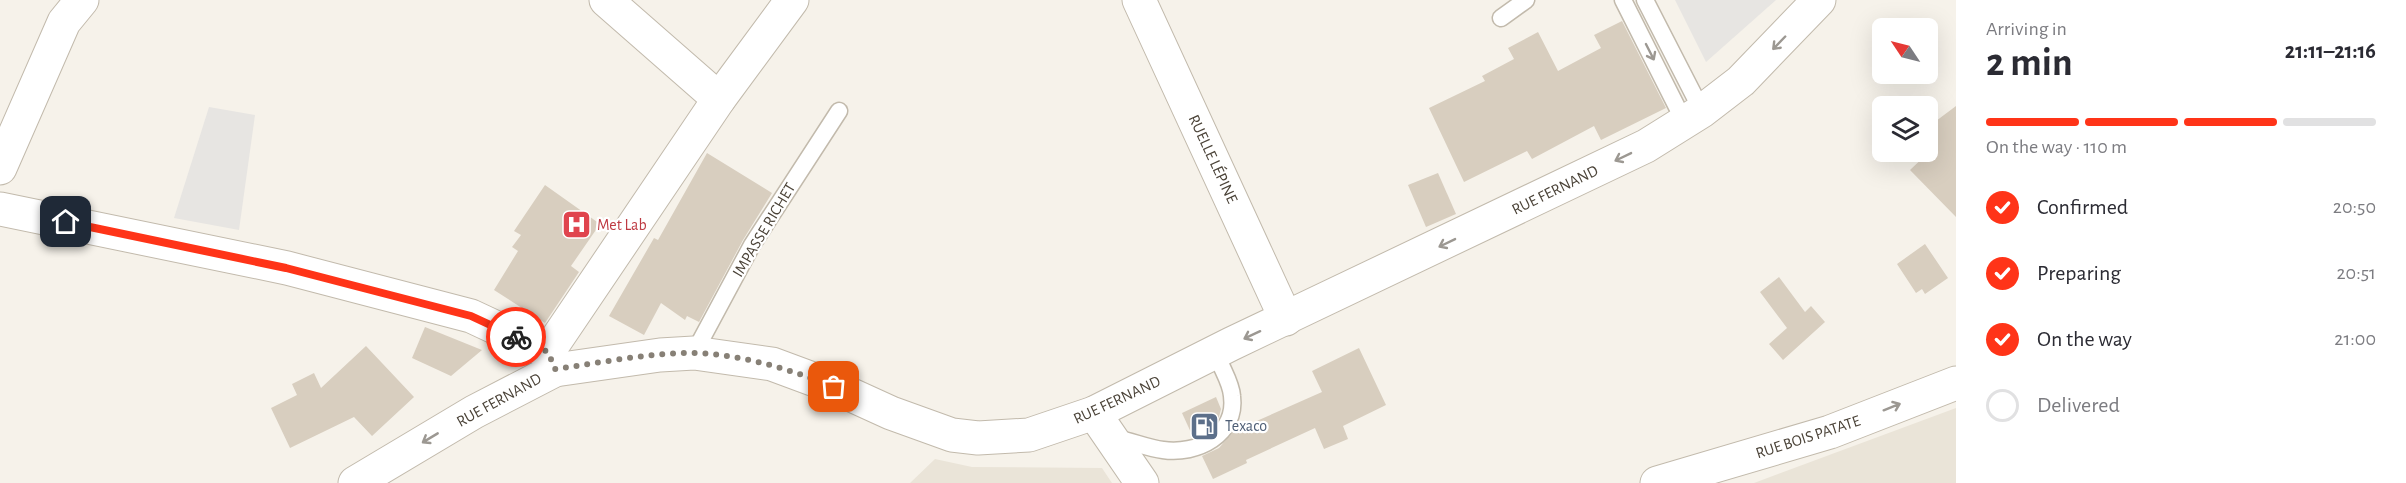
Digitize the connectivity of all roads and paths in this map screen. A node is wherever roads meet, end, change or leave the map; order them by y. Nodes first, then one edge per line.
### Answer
1 (82, 0) edge
2 (606, 0) edge
3 (792, 0) edge
4 (1139, 0) edge
5 (1526, 0) edge
6 (1623, 0) edge
7 (1645, 0) edge
8 (1819, 0) edge
9 (1501, 18) dead end
10 (718, 99) junction
11 (840, 111) dead end
12 (1694, 117) junction
13 (0, 168) edge
14 (0, 209) edge
15 (1286, 319) junction
16 (1216, 352) junction
17 (694, 353) junction
18 (551, 361) junction
19 (1956, 383) edge
20 (1101, 425) junction
21 (1707, 476) edge
22 (355, 483) edge
23 (1142, 483) edge
24 (1657, 483) edge

1 - 13 street
2 - 10 street
3 - 10 street
4 - 15 street, RUELLE LÉPINE
5 - 9 lane
6 -> 12 lane
7 - 12 lane
8 -> 12 street, RUE FERNAND
10 - 18 street
11 - 17 lane, IMPASSE RICHET
12 -> 15 street, RUE FERNAND
14 - 18 street
15 -> 16 street, RUE FERNAND
16 - 20 street, RUE FERNAND
16 - 20 lane
17 - 18 street, RUE FERNAND
17 - 20 street, RUE FERNAND
18 -> 22 street, RUE FERNAND
21 -> 19 street, RUE BOIS PATATE
20 - 23 street
21 - 24 street, RUE BOIS PATATE

